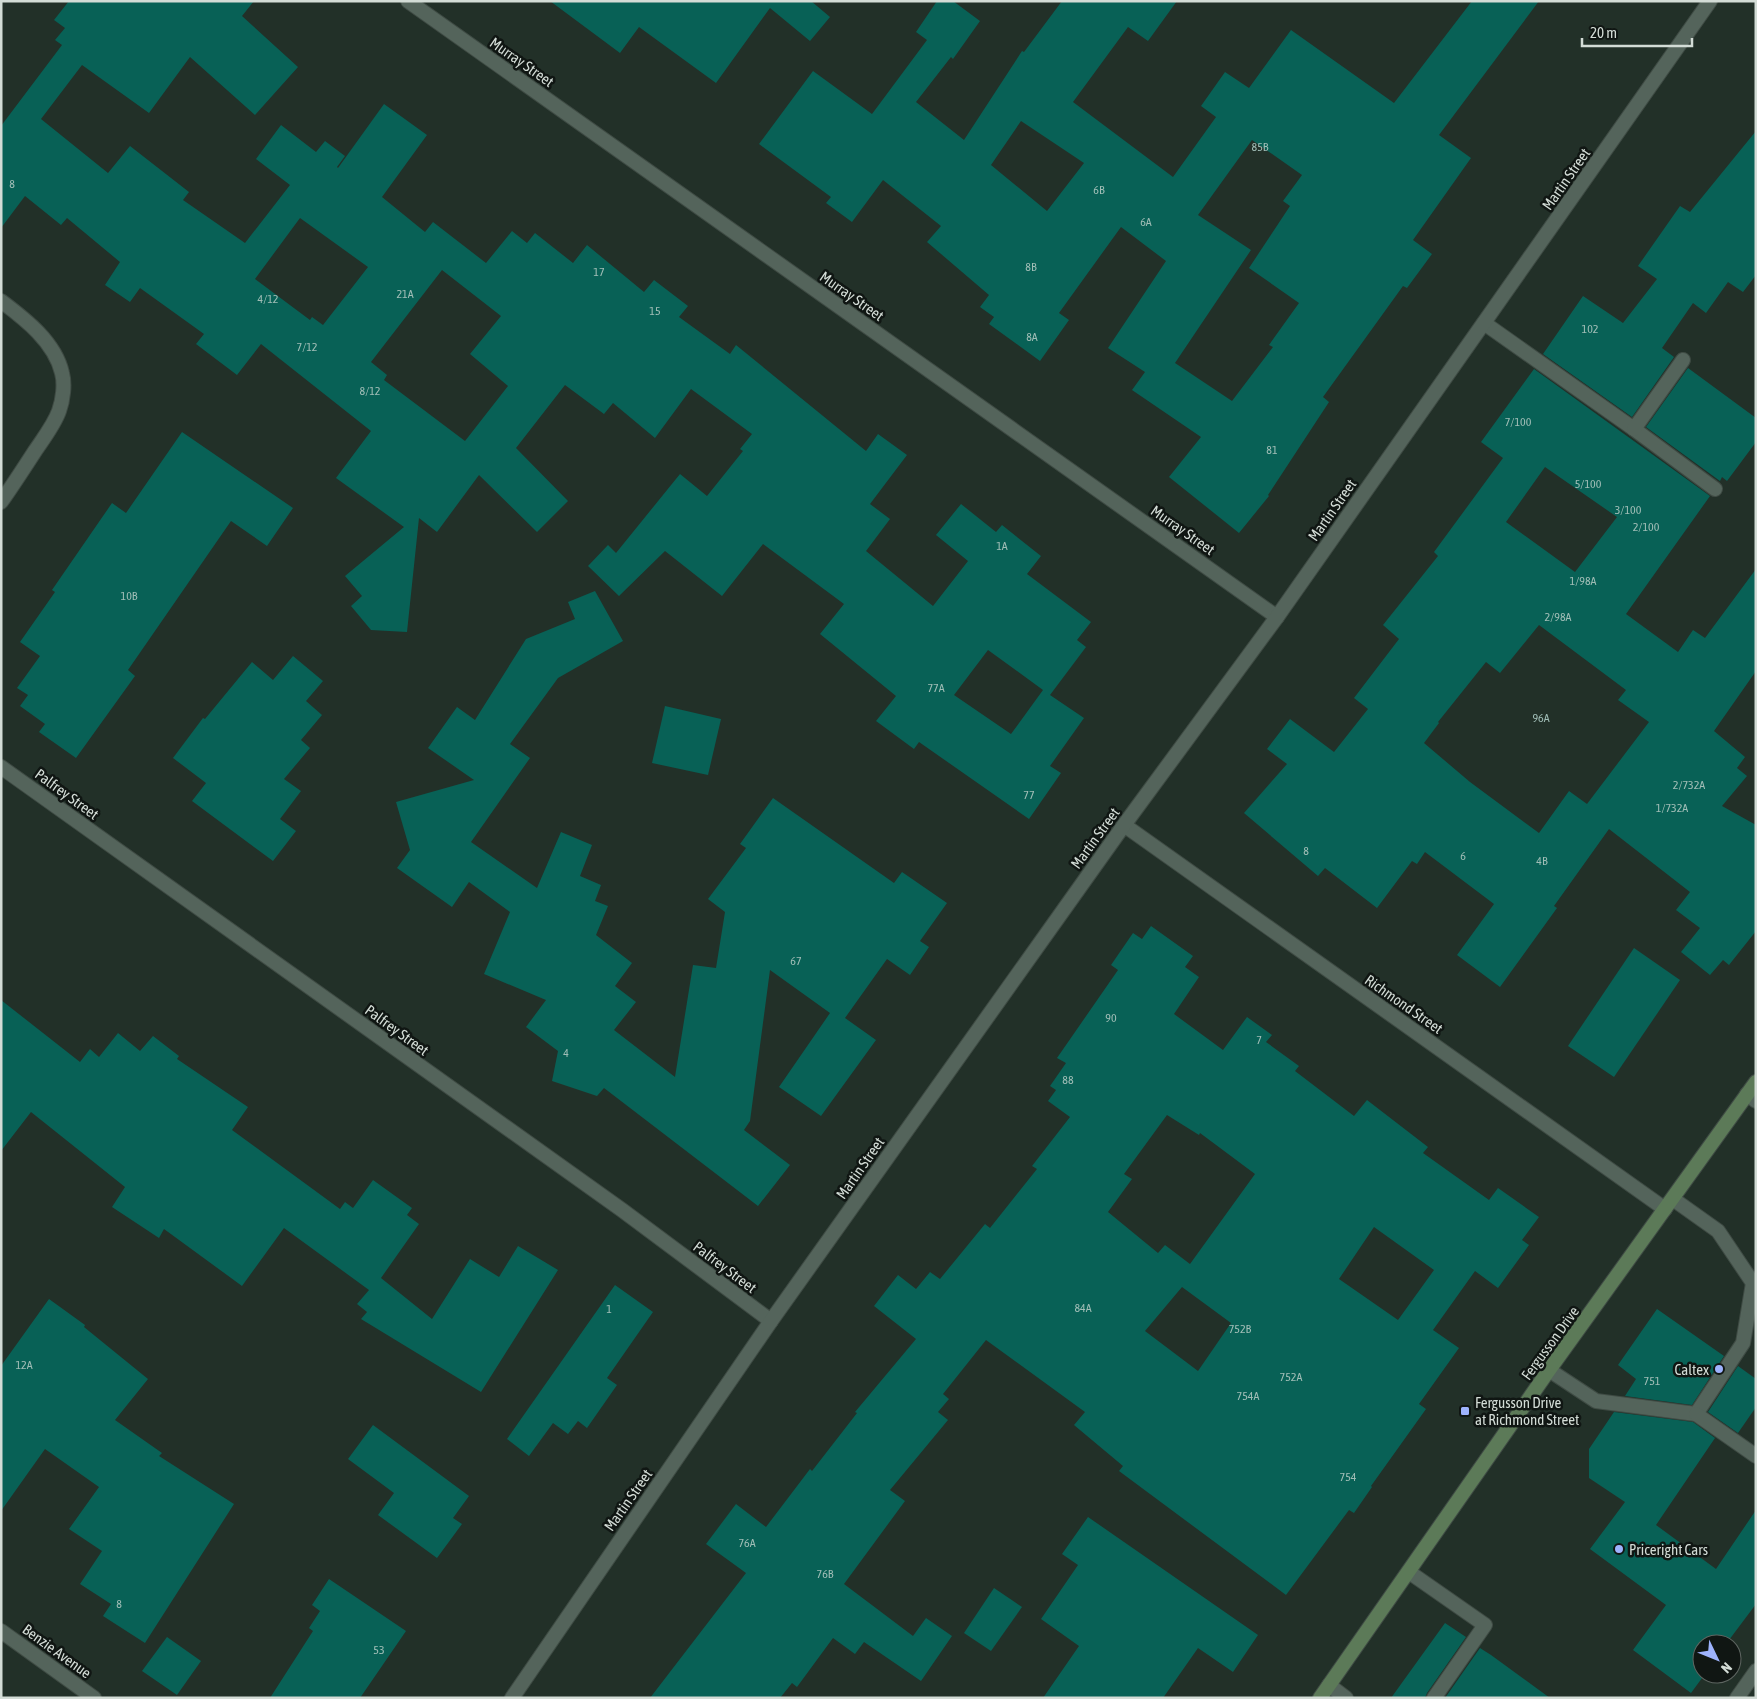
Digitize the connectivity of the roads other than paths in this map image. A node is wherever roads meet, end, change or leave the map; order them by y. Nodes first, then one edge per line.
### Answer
1 (408, 1) edge
2 (1710, 1) edge
3 (1, 300) edge
4 (1484, 323) junction
5 (1683, 360) dead end
6 (1634, 429) junction
7 (1715, 489) dead end
8 (1, 502) edge
9 (1277, 617) junction
10 (1, 767) edge
11 (1124, 825) junction
12 (1756, 1082) edge
13 (1751, 1097) edge
14 (1669, 1204) junction
15 (1754, 1279) edge
16 (771, 1321) junction
17 (1749, 1342) edge
18 (1549, 1370) junction
19 (1696, 1414) junction
20 (1756, 1456) edge
21 (1409, 1572) junction
22 (1, 1631) edge
23 (1756, 1671) edge
24 (1329, 1686) junction
25 (94, 1698) edge
26 (512, 1698) edge
27 (1320, 1698) edge
28 (1346, 1698) edge
29 (1434, 1698) edge
30 (1737, 1698) edge

1 - 9 street, Murray Street
2 - 4 street, Martin Street
3 - 8 street
4 - 6 street
4 - 9 street, Martin Street
5 - 6 street
6 - 7 street
9 - 11 street, Martin Street
10 - 16 street, Palfrey Street
11 - 14 street, Richmond Street
11 - 16 street, Martin Street
12 - 13 main road, Fergusson Drive
13 - 14 main road, Fergusson Drive
14 - 15 street, Richmond Street
14 - 18 main road, Fergusson Drive
15 - 17 street
16 - 26 street, Martin Street
17 - 19 street
18 - 19 street
18 - 21 main road, Fergusson Drive
19 - 20 street
21 - 24 main road, Fergusson Drive
21 - 29 street
22 - 25 street, Benzie Avenue
23 - 30 street
24 - 27 main road, Fergusson Drive
24 - 28 street

